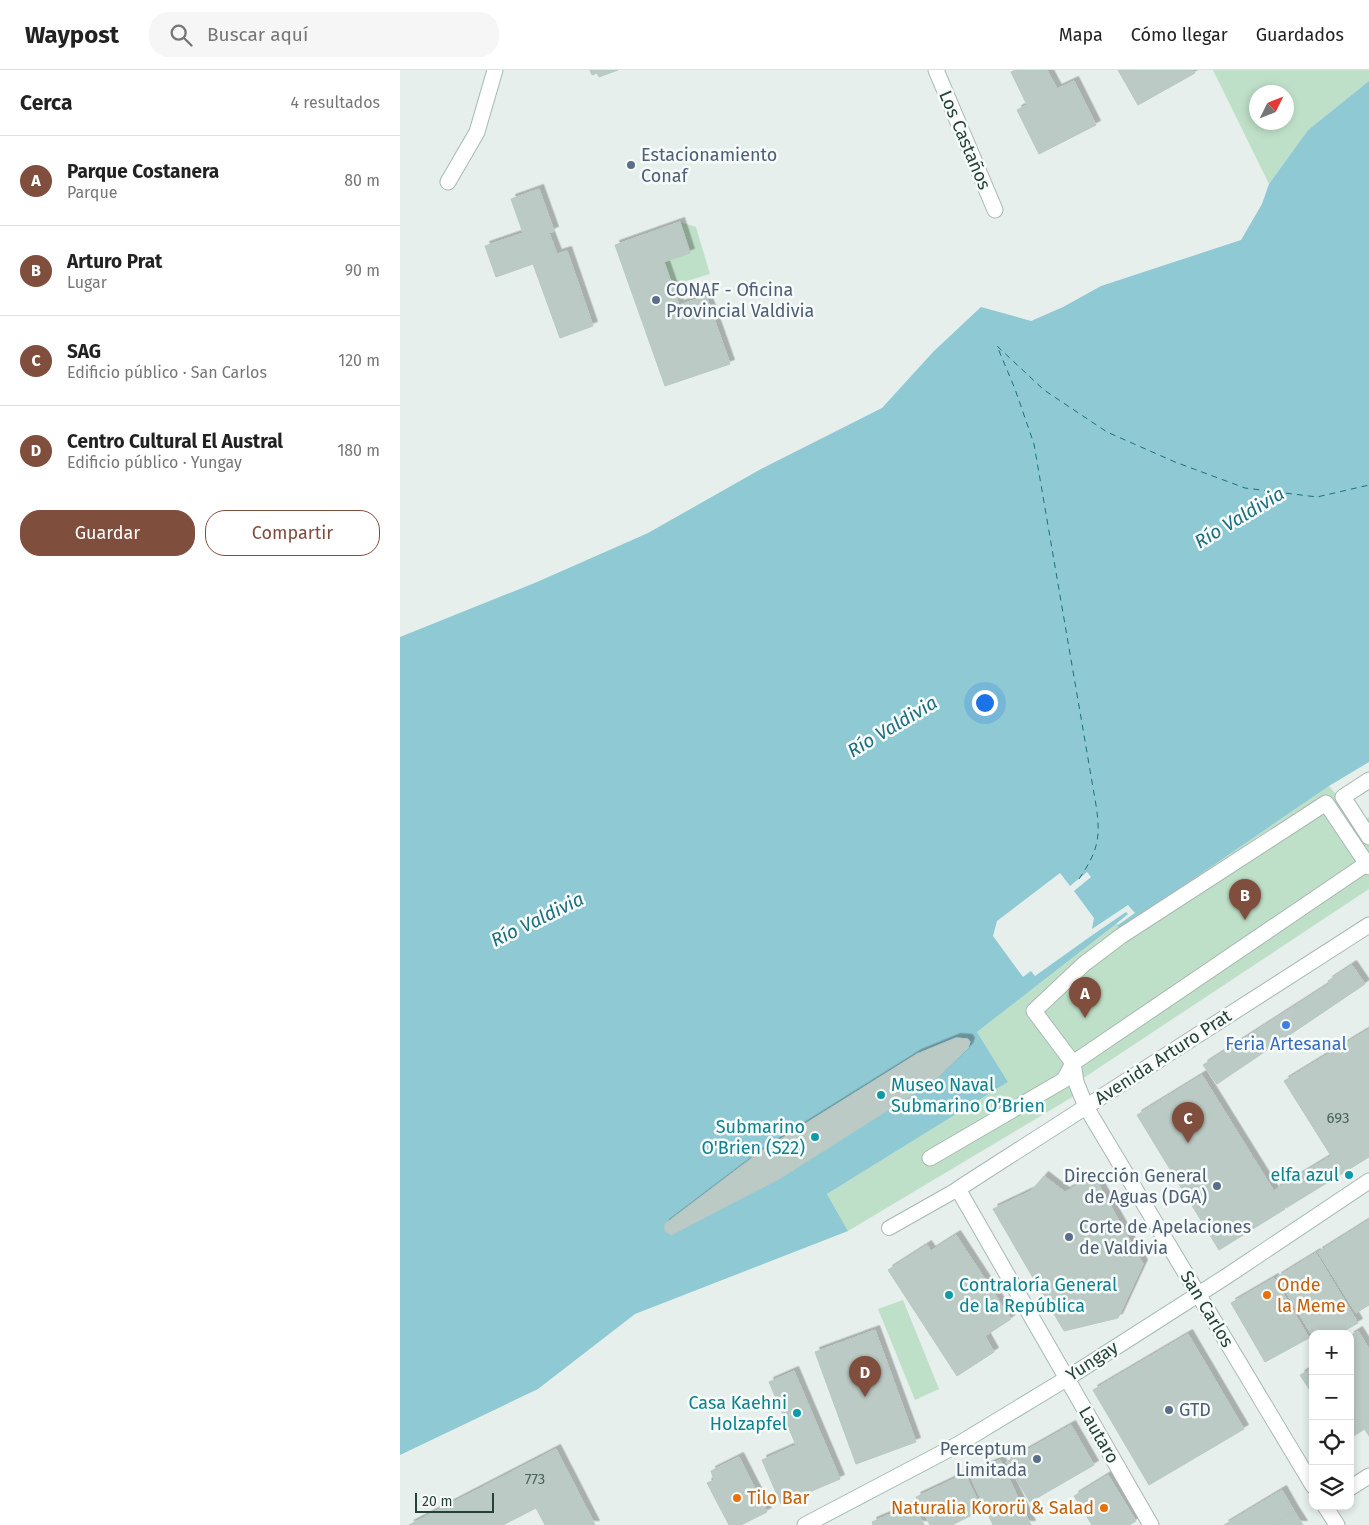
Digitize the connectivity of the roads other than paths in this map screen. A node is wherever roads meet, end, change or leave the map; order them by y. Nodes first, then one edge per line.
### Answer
1 (495, 70) edge
2 (936, 70) edge
3 (448, 182) dead end
4 (995, 210) dead end
5 (1369, 780) edge
6 (1365, 831) edge
7 (1368, 864) edge
8 (1369, 925) edge
9 (1073, 1063) junction
10 (1086, 1107) junction
11 (930, 1158) dead end
12 (1369, 1181) edge
13 (958, 1189) junction
14 (889, 1228) dead end
15 (1198, 1294) junction
16 (1066, 1379) junction
17 (1369, 1476) edge
18 (1309, 1479) edge
19 (1354, 1485) edge
20 (1328, 1510) edge
21 (805, 1525) edge
22 (1151, 1525) edge
23 (1337, 1525) edge

1 - 3 street
2 - 4 street, Los Castaños
5 - 6 street
7 - 9 street
7 - 9 street
8 - 10 street, Avenida Arturo Prat
9 - 10 street, San Carlos
9 - 11 street
10 - 13 street, Avenida Arturo Prat
10 - 15 street, San Carlos
12 - 15 street, Yungay
13 - 14 lane
13 - 16 street, Lautaro
15 - 16 street, Yungay
15 - 18 street, San Carlos
16 - 21 street, Yungay
16 - 22 street, Lautaro
17 - 19 street
20 - 23 street

